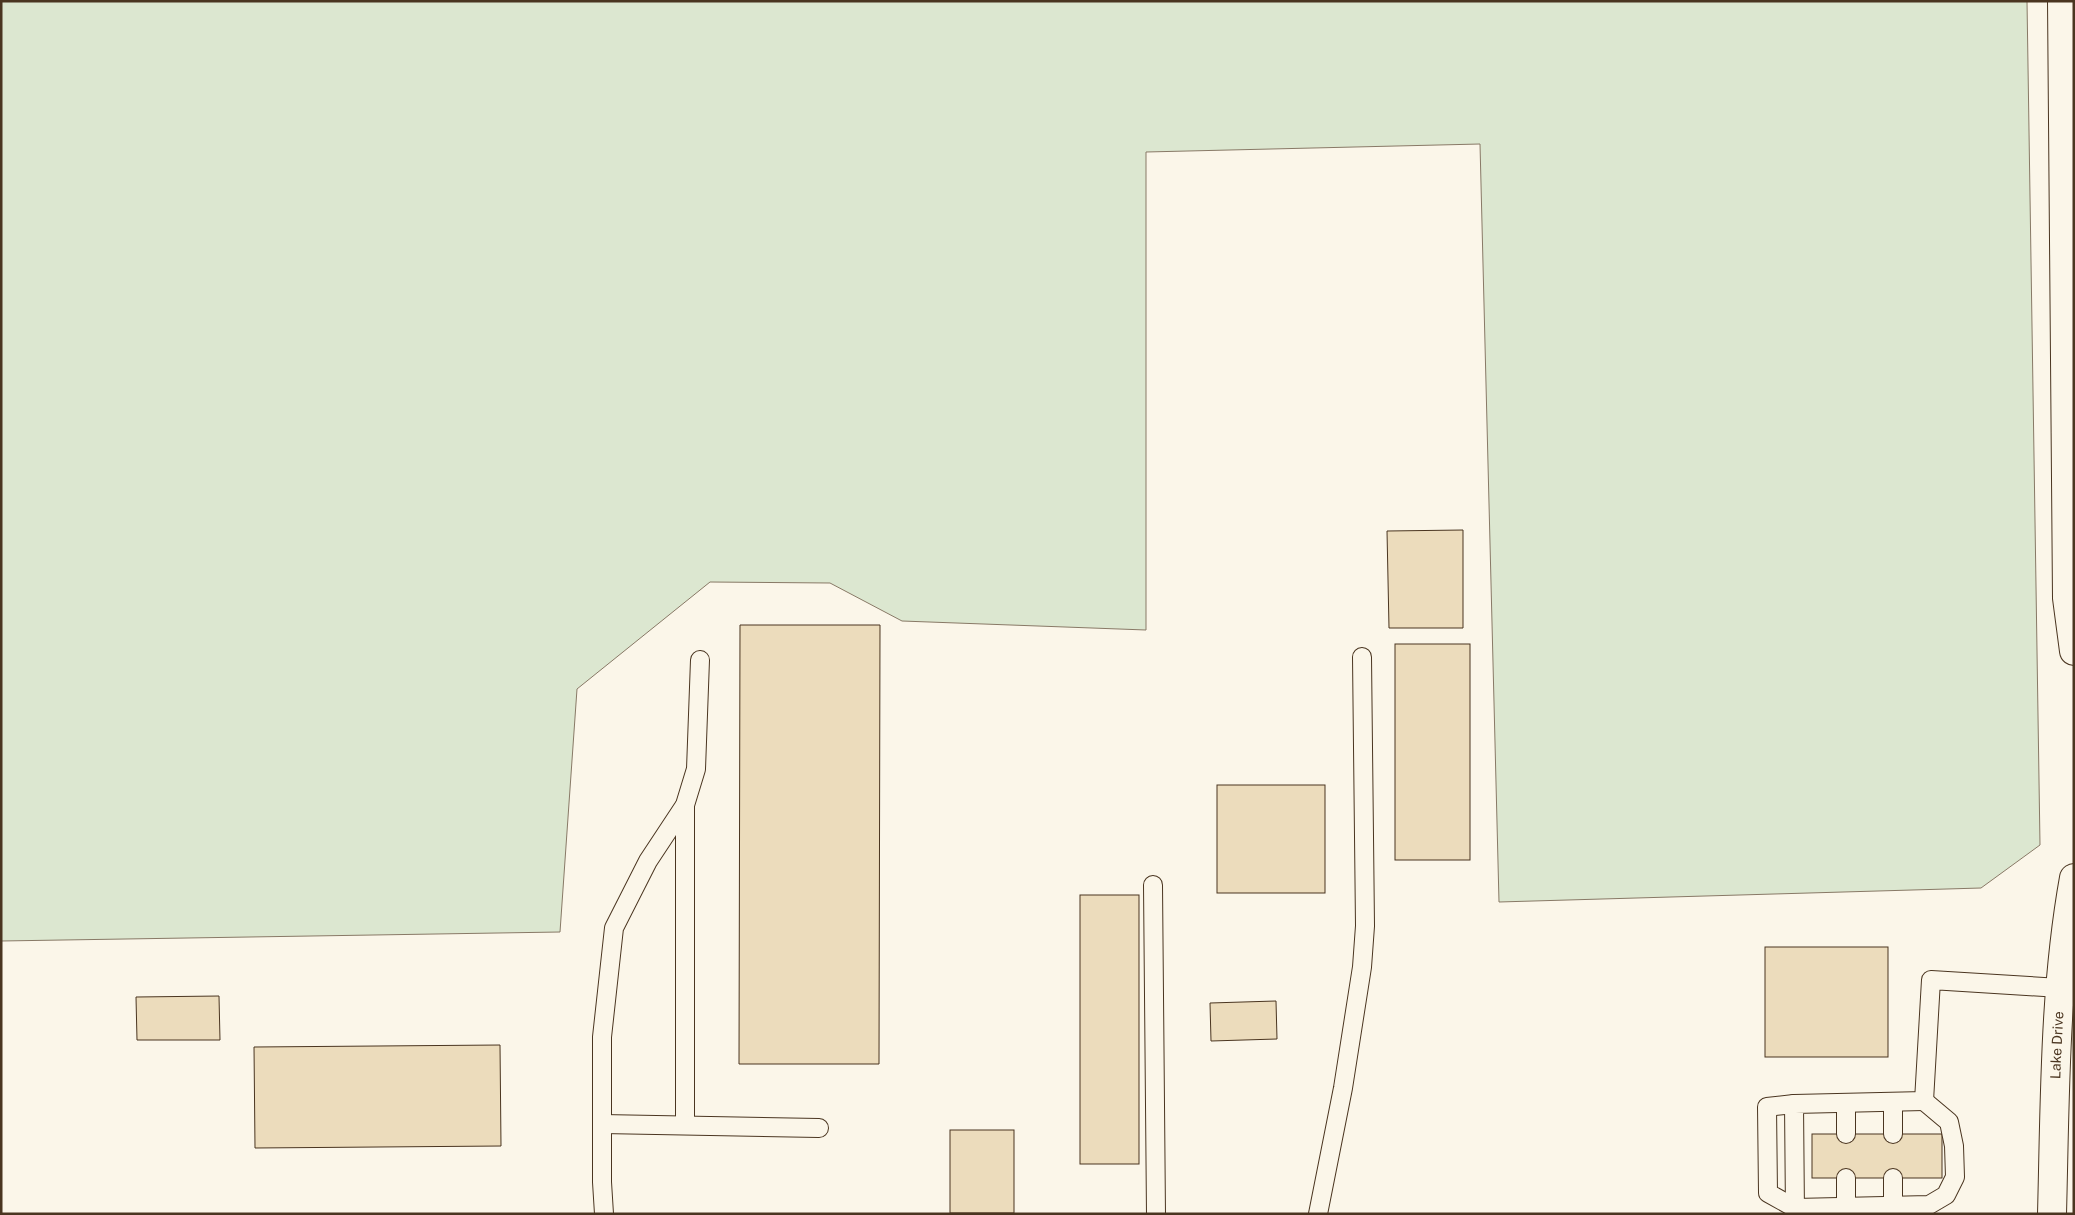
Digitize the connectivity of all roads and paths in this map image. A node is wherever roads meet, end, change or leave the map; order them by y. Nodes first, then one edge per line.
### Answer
1 (2062, 1) edge
2 (2070, 433) edge
3 (2074, 651) edge
4 (1362, 657) dead end
5 (700, 660) dead end
6 (685, 806) junction
7 (2074, 878) edge
8 (1153, 886) dead end
9 (2060, 988) junction
10 (1924, 1101) junction
11 (1894, 1102) junction
12 (1846, 1103) junction
13 (1794, 1104) junction
14 (602, 1124) junction
15 (685, 1125) junction
16 (819, 1128) dead end
17 (1846, 1134) dead end
18 (1894, 1134) dead end
19 (1846, 1178) dead end
20 (1894, 1178) dead end
21 (1894, 1205) junction
22 (1846, 1207) junction
23 (1795, 1211) edge
24 (604, 1214) edge
25 (1156, 1214) edge
26 (1318, 1214) edge
27 (2052, 1214) edge

1 - 2 street
2 - 3 street
4 - 26 lane
5 - 6 lane
6 - 14 lane
6 - 15 lane
7 - 9 street, Lake Drive
8 - 25 lane
9 - 10 lane
9 - 27 street, Lake Drive
10 - 11 lane
10 - 21 lane
11 - 12 lane
11 - 18 lane
12 - 13 lane
12 - 17 lane
13 - 23 lane
13 - 23 lane
14 - 15 lane
14 - 24 lane
15 - 16 lane
19 - 22 lane
20 - 21 lane
21 - 22 lane
22 - 23 lane

